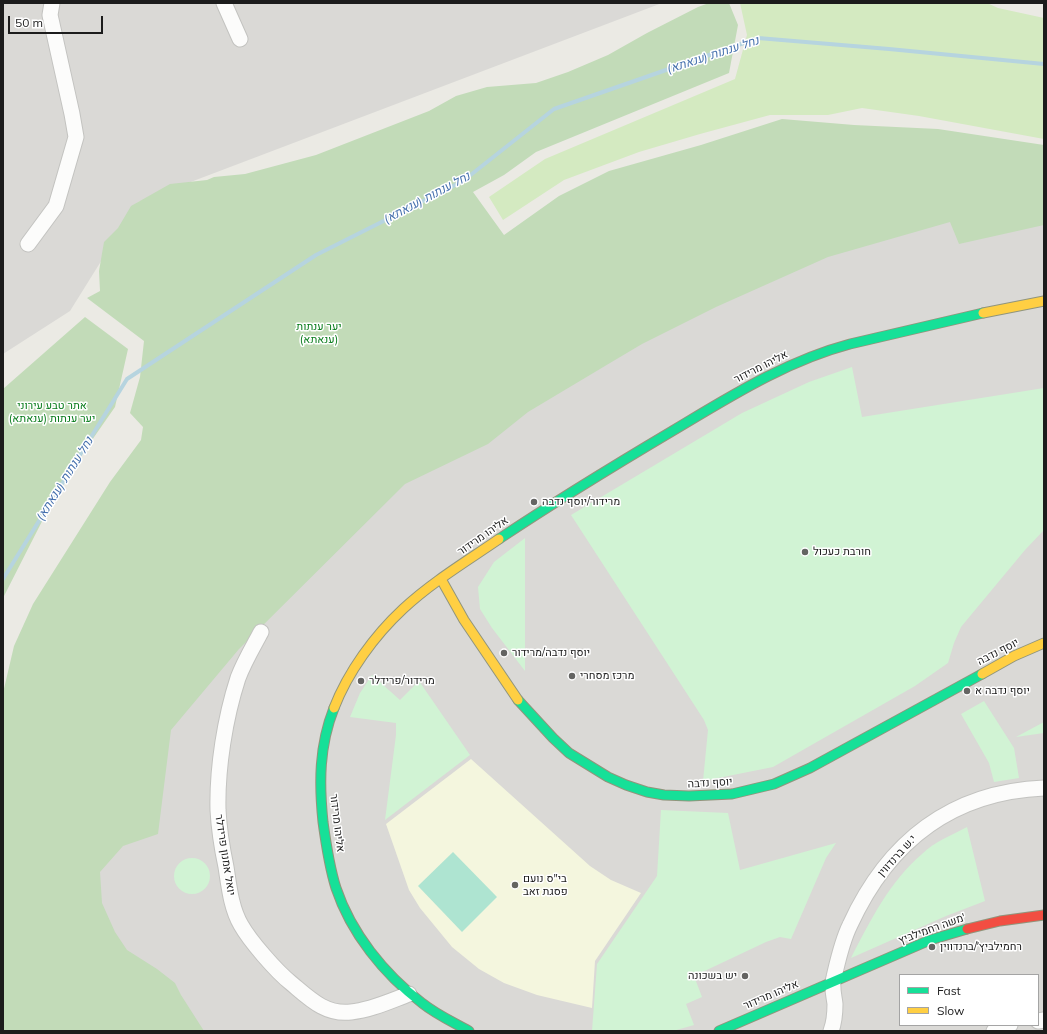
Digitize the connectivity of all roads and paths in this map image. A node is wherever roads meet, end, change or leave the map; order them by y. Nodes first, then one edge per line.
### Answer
1 (52, 3) edge
2 (224, 3) edge
3 (240, 39) dead end
4 (28, 244) dead end
5 (1044, 301) edge
6 (441, 579) junction
7 (262, 632) dead end
8 (1044, 643) edge
9 (1044, 788) edge
10 (1044, 915) edge
11 (832, 982) junction
12 (409, 994) junction
13 (1007, 1026) edge
14 (469, 1031) edge
15 (719, 1031) edge
16 (831, 1031) edge
17 (994, 1031) edge

1 - 4 street
2 - 3 street
5 - 6 street, אליהו מרידור
6 - 8 street, יוסף נדבה
6 - 12 street, אליהו מרידור
7 - 12 street, יואל אמנון פרידלר
9 - 11 street, י.ש ברנדווין
10 - 11 street, משה רחמילביץ'
11 - 15 street, אליהו מרידור
11 - 16 street
12 - 14 street, אליהו מרידור
13 - 17 street

